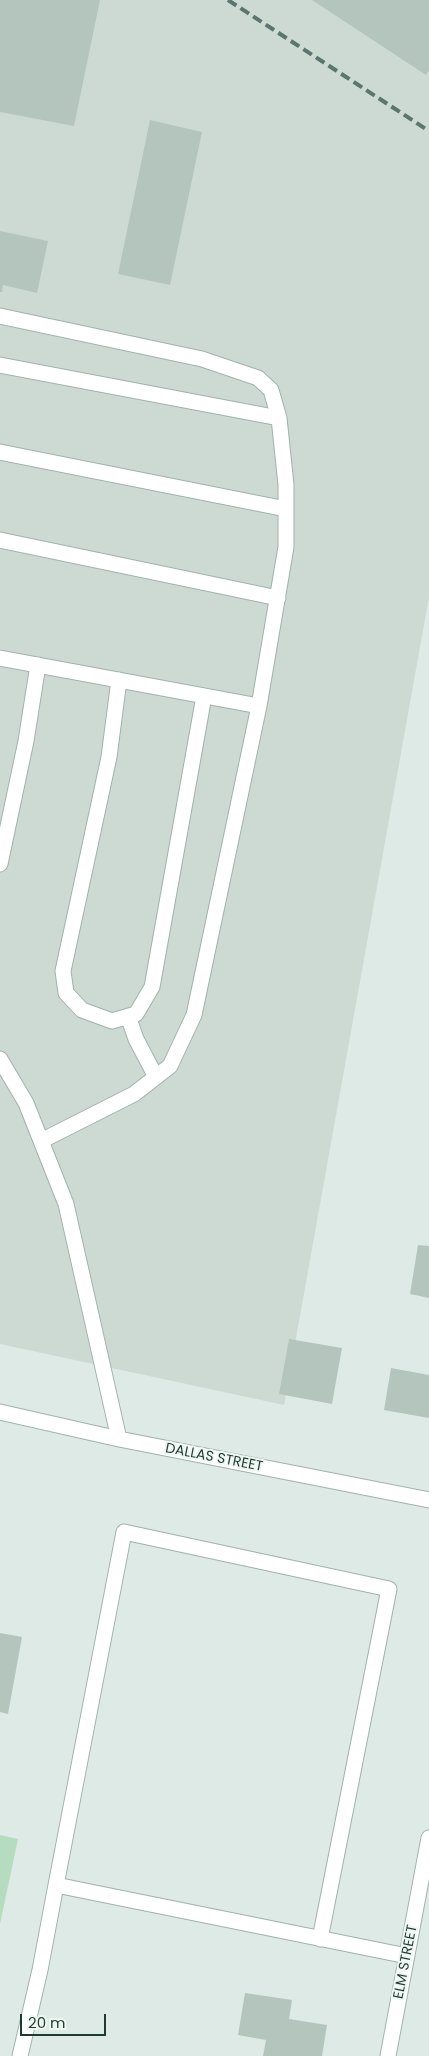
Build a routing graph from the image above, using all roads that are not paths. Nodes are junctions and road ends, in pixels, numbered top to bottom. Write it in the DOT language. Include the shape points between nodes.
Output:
graph roads {
  1 [pos="0,316"];
  2 [pos="0,365"];
  3 [pos="279,418"];
  4 [pos="0,452"];
  5 [pos="286,509"];
  6 [pos="0,540"];
  7 [pos="278,598"];
  8 [pos="0,658"];
  9 [pos="38,665"];
  10 [pos="119,680"];
  11 [pos="204,696"];
  12 [pos="259,706"];
  13 [pos="0,864"];
  14 [pos="128,1016"];
  15 [pos="0,1059"];
  16 [pos="156,1077"];
  17 [pos="41,1141"];
  18 [pos="0,1412"];
  19 [pos="119,1439"];
  20 [pos="429,1500"];
  21 [pos="429,1838"];
  22 [pos="56,1885"];
  23 [pos="320,1939"];
  24 [pos="407,1956"];
  25 [pos="20,2056"];
  26 [pos="388,2056"];
  1 -- 3 [label="street" via="202,359 258,378 272,390"];
  2 -- 3 [label="street"];
  3 -- 5 [label="street"];
  4 -- 5 [label="street"];
  5 -- 7 [label="street" via="286,547"];
  6 -- 7 [label="street"];
  7 -- 12 [label="street"];
  8 -- 9 [label="street"];
  9 -- 10 [label="street"];
  9 -- 13 [label="street"];
  10 -- 11 [label="street"];
  10 -- 14 [label="street" via="109,756 63,971 66,993 82,1010 112,1021"];
  11 -- 12 [label="street"];
  11 -- 14 [label="street" via="152,987 136,1014"];
  12 -- 16 [label="street" via="194,1015 170,1066"];
  14 -- 16 [label="street"];
  15 -- 17 [label="street" via="26,1104"];
  16 -- 17 [label="street" via="134,1094"];
  17 -- 19 [label="street" via="66,1204"];
  18 -- 19 [label="street, DALLAS STREET"];
  19 -- 20 [label="street, DALLAS STREET"];
  21 -- 24 [label="street, ELM STREET"];
  22 -- 23 [label="street"];
  22 -- 23 [label="street" via="124,1532 389,1589"];
  22 -- 25 [label="street"];
  23 -- 24 [label="street"];
  24 -- 26 [label="street, ELM STREET"];
}
